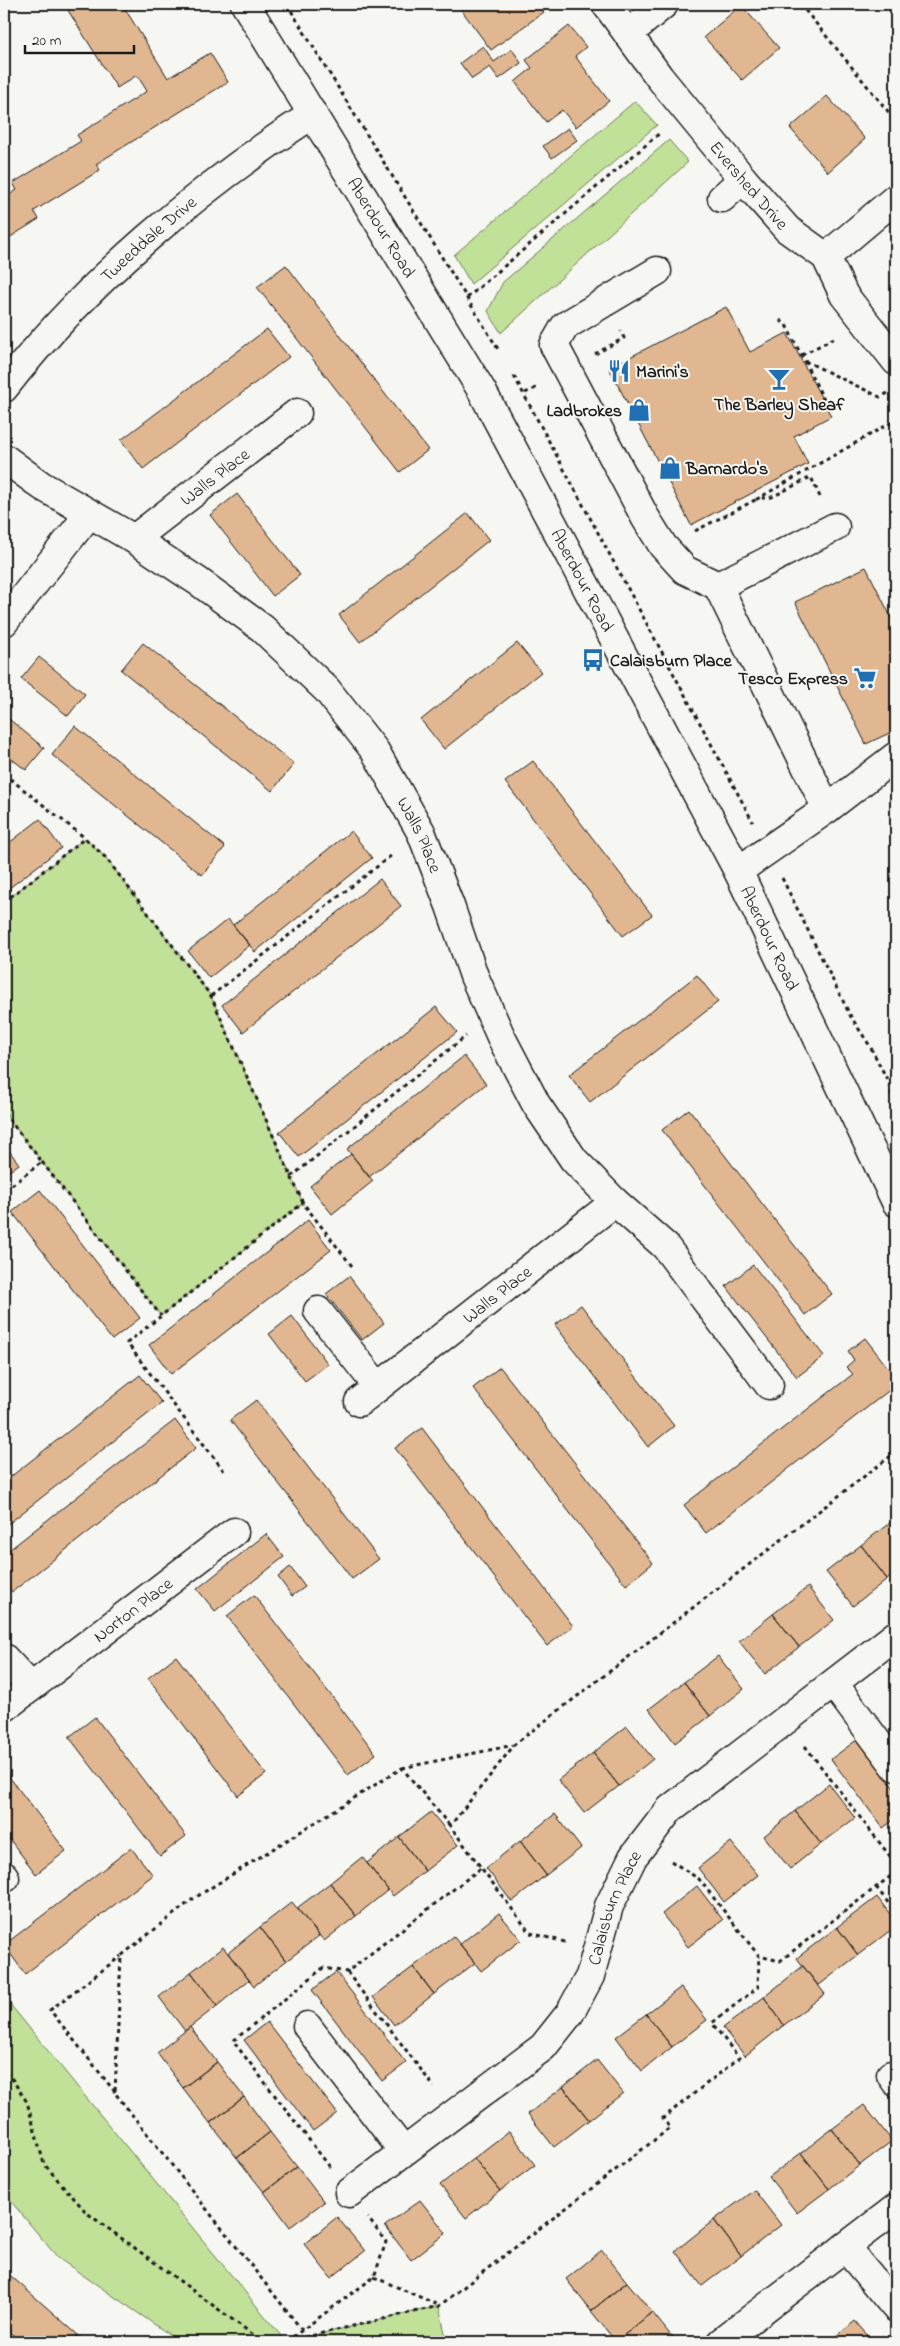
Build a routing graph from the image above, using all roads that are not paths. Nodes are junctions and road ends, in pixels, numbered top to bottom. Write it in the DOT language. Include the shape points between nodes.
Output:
graph roads {
  1 [pos="245,4"];
  2 [pos="606,4"];
  3 [pos="664,4"];
  4 [pos="628,34"];
  5 [pos="313,114"];
  6 [pos="743,179"];
  7 [pos="722,198"];
  8 [pos="896,198"];
  9 [pos="826,257"];
  10 [pos="657,271"];
  11 [pos="896,362"];
  12 [pos="4,388"];
  13 [pos="297,413"];
  14 [pos="4,458"];
  15 [pos="89,514"];
  16 [pos="835,527"];
  17 [pos="134,539"];
  18 [pos="718,586"];
  19 [pos="4,622"];
  20 [pos="896,756"];
  21 [pos="827,809"];
  22 [pos="738,871"];
  23 [pos="615,1202"];
  24 [pos="896,1202"];
  25 [pos="318,1311"];
  26 [pos="770,1385"];
  27 [pos="234,1532"];
  28 [pos="896,1635"];
  29 [pos="4,1658"];
  30 [pos="834,1684"];
  31 [pos="31,1687"];
  32 [pos="4,1708"];
  33 [pos="896,1767"];
  34 [pos="307,2026"];
  35 [pos="402,2151"];
  36 [pos="349,2193"];
  37 [pos="896,2208"];
  38 [pos="845,2247"];
  39 [pos="896,2308"];
  40 [pos="721,2342"];
  1 -- 5 [label="street, Aberdour Road"];
  2 -- 4 [label="street, Evershed Drive"];
  3 -- 4 [label="street"];
  4 -- 6 [label="street, Evershed Drive"];
  5 -- 12 [label="street, Tweeddale Drive" via="220,179 157,231 85,297 28,357"];
  5 -- 22 [label="street, Aberdour Road" via="482,392"];
  6 -- 7 [label="street"];
  6 -- 9 [label="street, Evershed Drive" via="787,229"];
  8 -- 9 [label="street"];
  9 -- 11 [label="street, Evershed Drive" via="844,295"];
  10 -- 18 [label="street" via="565,326 554,345 663,546 685,570"];
  13 -- 17 [label="street, Walls Place"];
  14 -- 15 [label="street, Walls Place"];
  15 -- 17 [label="street, Walls Place"];
  15 -- 19 [label="street"];
  16 -- 18 [label="street"];
  17 -- 23 [label="street, Walls Place" via="262,628 327,690 375,751 421,832 474,976 536,1104 574,1160"];
  18 -- 21 [label="street"];
  20 -- 21 [label="street"];
  21 -- 22 [label="street"];
  22 -- 24 [label="street, Aberdour Road"];
  23 -- 25 [label="street, Walls Place" via="368,1395"];
  23 -- 26 [label="street, Walls Place" via="665,1246"];
  27 -- 31 [label="street, Norton Place"];
  28 -- 30 [label="street, Calaisburn Place"];
  29 -- 31 [label="street"];
  30 -- 33 [label="street"];
  30 -- 35 [label="street, Calaisburn Place" via="670,1809 633,1857 609,1906 590,1976 570,2013 543,2046"];
  31 -- 32 [label="street, Norton Place"];
  34 -- 35 [label="street"];
  35 -- 36 [label="street, Calaisburn Place"];
  37 -- 38 [label="street"];
  38 -- 39 [label="street"];
  38 -- 40 [label="street"];
}
